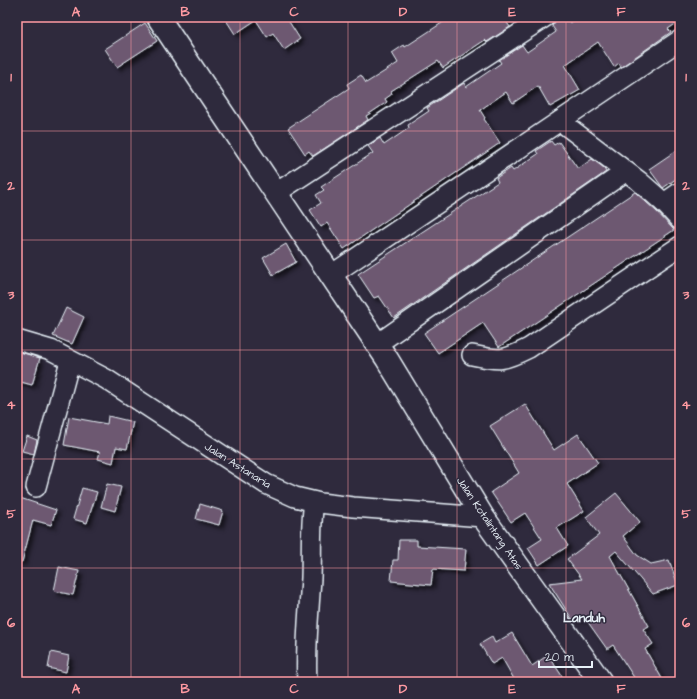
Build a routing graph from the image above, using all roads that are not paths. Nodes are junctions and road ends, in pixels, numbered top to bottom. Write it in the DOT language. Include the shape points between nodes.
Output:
graph roads {
  1 [pos="158,17"];
  2 [pos="544,17"];
  3 [pos="680,40"];
  4 [pos="560,121"];
  5 [pos="625,172"];
  6 [pos="680,192"];
  7 [pos="276,193"];
  8 [pos="664,203"];
  9 [pos="680,220"];
  10 [pos="680,246"];
  11 [pos="331,275"];
  12 [pos="17,340"];
  13 [pos="382,352"];
  14 [pos="472,354"];
  15 [pos="70,361"];
  16 [pos="36,487"];
  17 [pos="314,502"];
  18 [pos="483,517"];
  19 [pos="307,682"];
  20 [pos="601,682"];
  1 -- 7 [label="street, Jalan Kotalintang Atas"];
  2 -- 7 [label="street"];
  3 -- 4 [label="street"];
  4 -- 5 [label="street"];
  4 -- 11 [label="street"];
  5 -- 8 [label="street"];
  5 -- 13 [label="street"];
  6 -- 8 [label="street"];
  7 -- 11 [label="street, Jalan Kotalintang Atas"];
  8 -- 9 [label="street"];
  10 -- 14 [label="street" via="529,348 508,358 494,360"];
  11 -- 13 [label="street, Jalan Kotalintang Atas"];
  12 -- 15 [label="street, Jalan Astanaria" via="51,350"];
  13 -- 18 [label="street, Jalan Kotalintang Atas"];
  15 -- 16 [label="street"];
  15 -- 17 [label="street, Jalan Astanaria" via="106,379 266,484"];
  17 -- 18 [label="street, Jalan Astanaria"];
  17 -- 19 [label="street" via="306,656"];
  18 -- 20 [label="street, Jalan Kotalintang Atas"];
}
